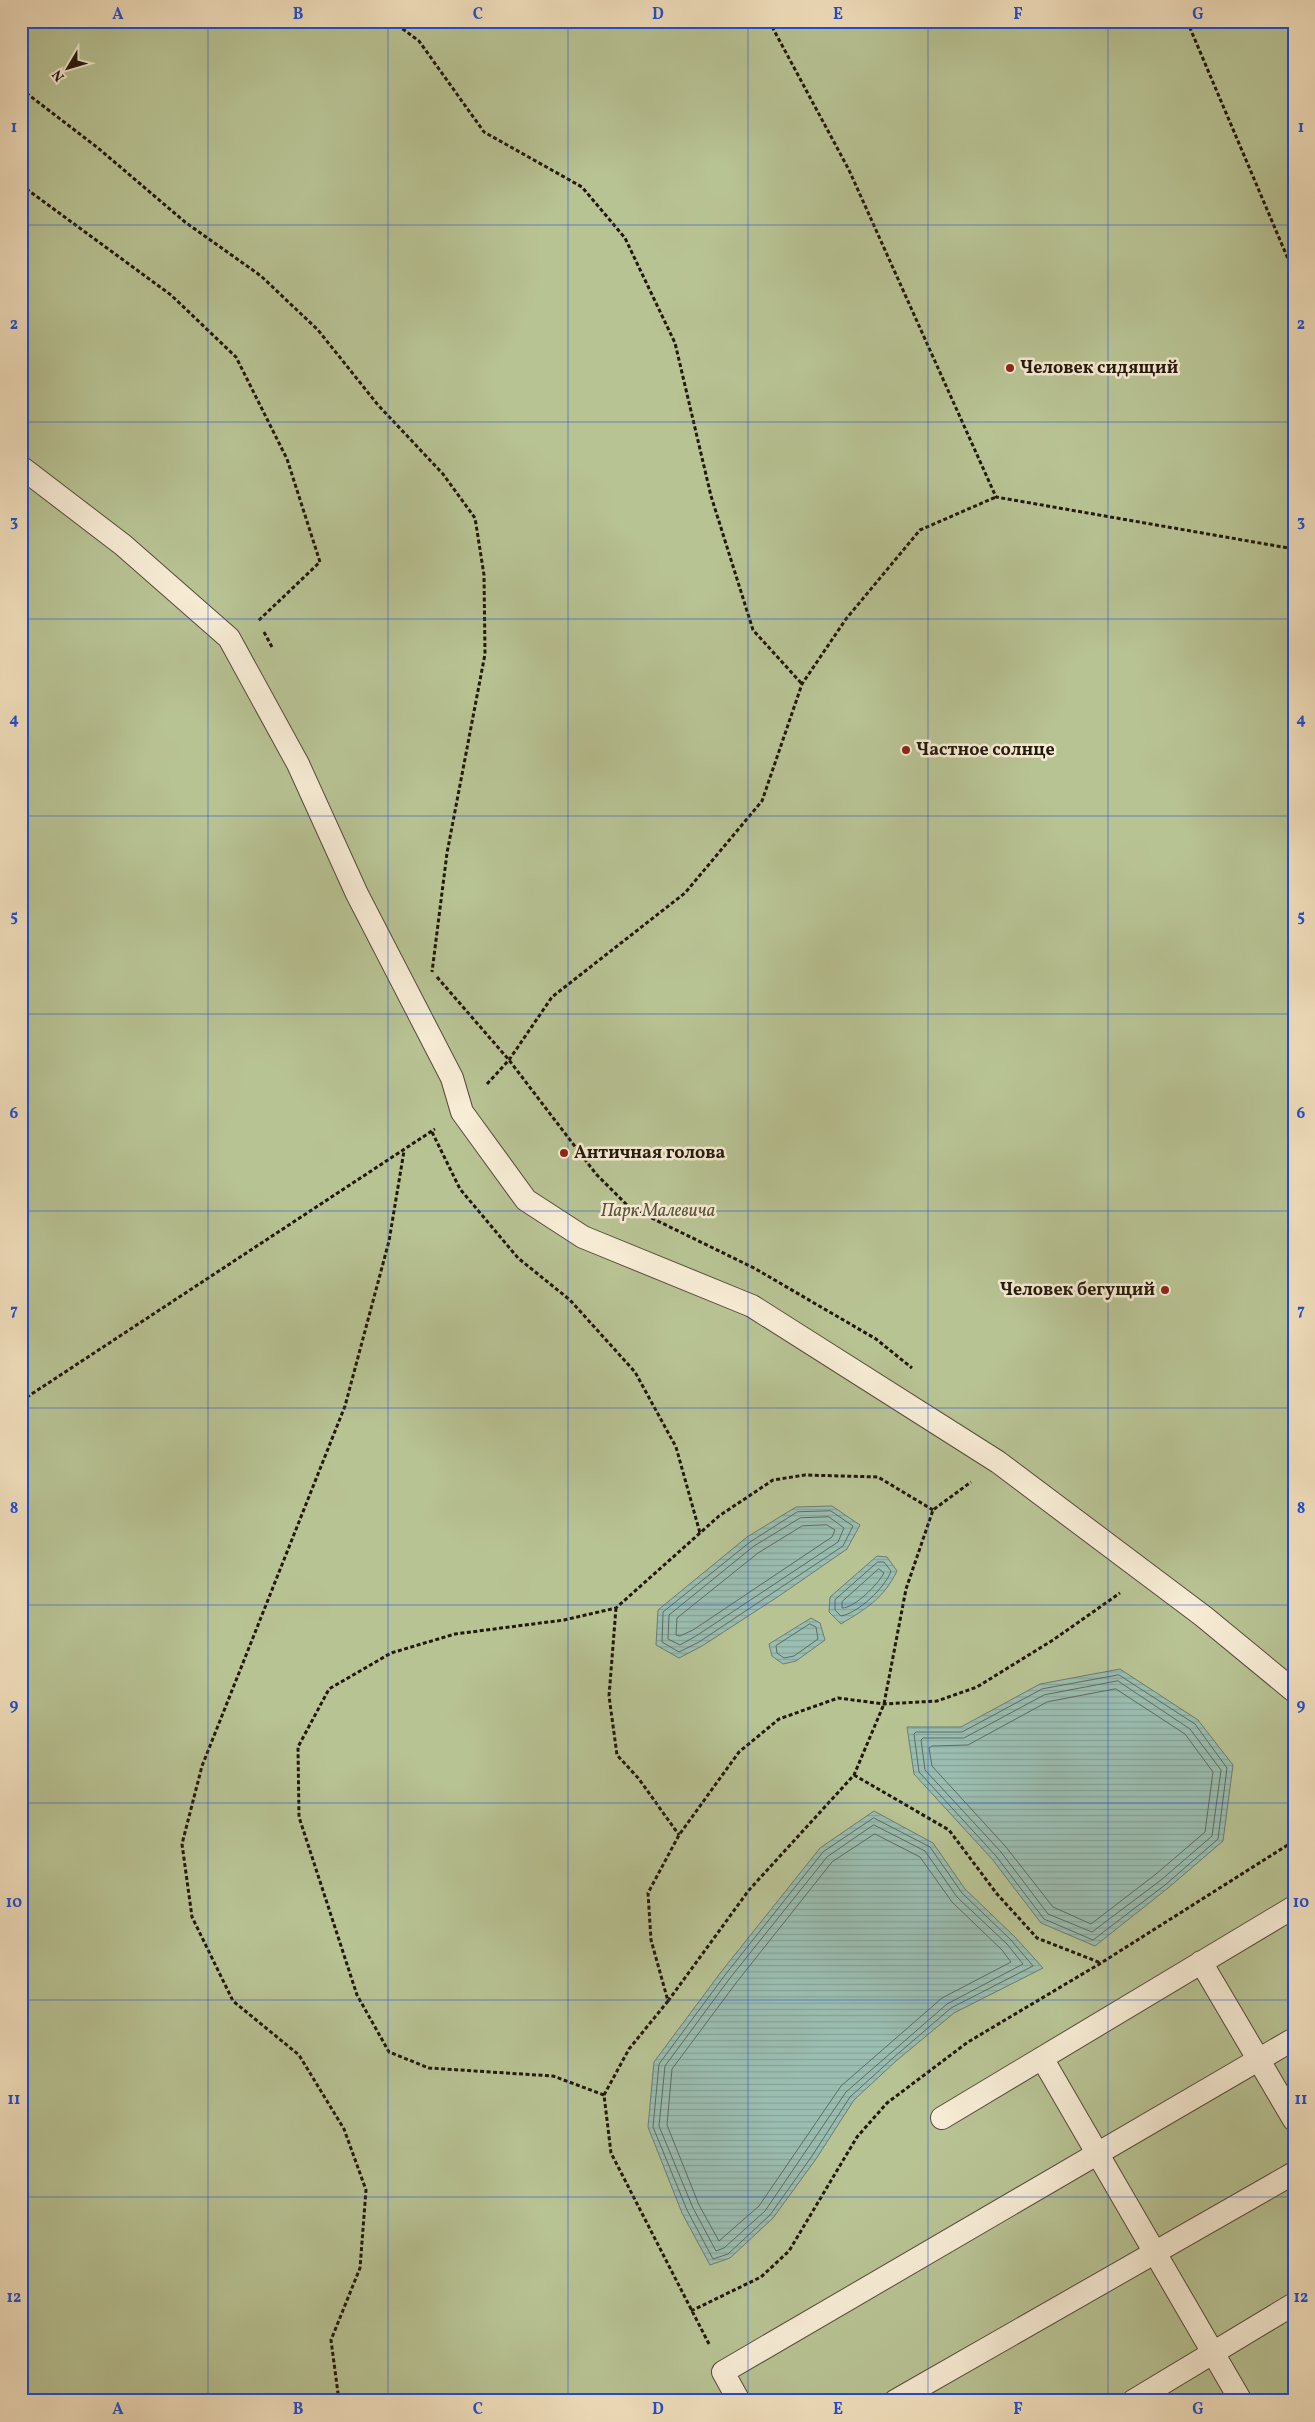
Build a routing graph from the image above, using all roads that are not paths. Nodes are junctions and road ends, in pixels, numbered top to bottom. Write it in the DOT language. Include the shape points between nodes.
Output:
graph roads {
  1 [pos="21,467"];
  2 [pos="1294,1690"];
  3 [pos="1294,1906"];
  4 [pos="1201,1962"];
  5 [pos="1294,2040"];
  6 [pos="1042,2058"];
  7 [pos="1259,2060"];
  8 [pos="942,2118"];
  9 [pos="1294,2120"];
  10 [pos="1098,2154"];
  11 [pos="1294,2173"];
  12 [pos="1154,2252"];
  13 [pos="1294,2304"];
  14 [pos="1213,2353"];
  15 [pos="739,2401"];
  16 [pos="895,2401"];
  17 [pos="1133,2401"];
  18 [pos="1241,2401"];
  1 -- 2 [label="lane" via="123,545 229,638 298,764 357,894 452,1078 462,1112 526,1200 583,1237 752,1306 998,1462 1203,1616"];
  3 -- 4 [label="lane"];
  4 -- 6 [label="lane"];
  4 -- 7 [label="lane"];
  5 -- 7 [label="lane"];
  6 -- 8 [label="lane"];
  6 -- 10 [label="lane"];
  7 -- 9 [label="lane"];
  7 -- 10 [label="lane"];
  10 -- 12 [label="lane"];
  10 -- 15 [label="lane" via="723,2372"];
  11 -- 12 [label="lane"];
  12 -- 14 [label="lane"];
  12 -- 16 [label="lane"];
  13 -- 14 [label="lane"];
  14 -- 17 [label="lane"];
  14 -- 18 [label="lane"];
}
